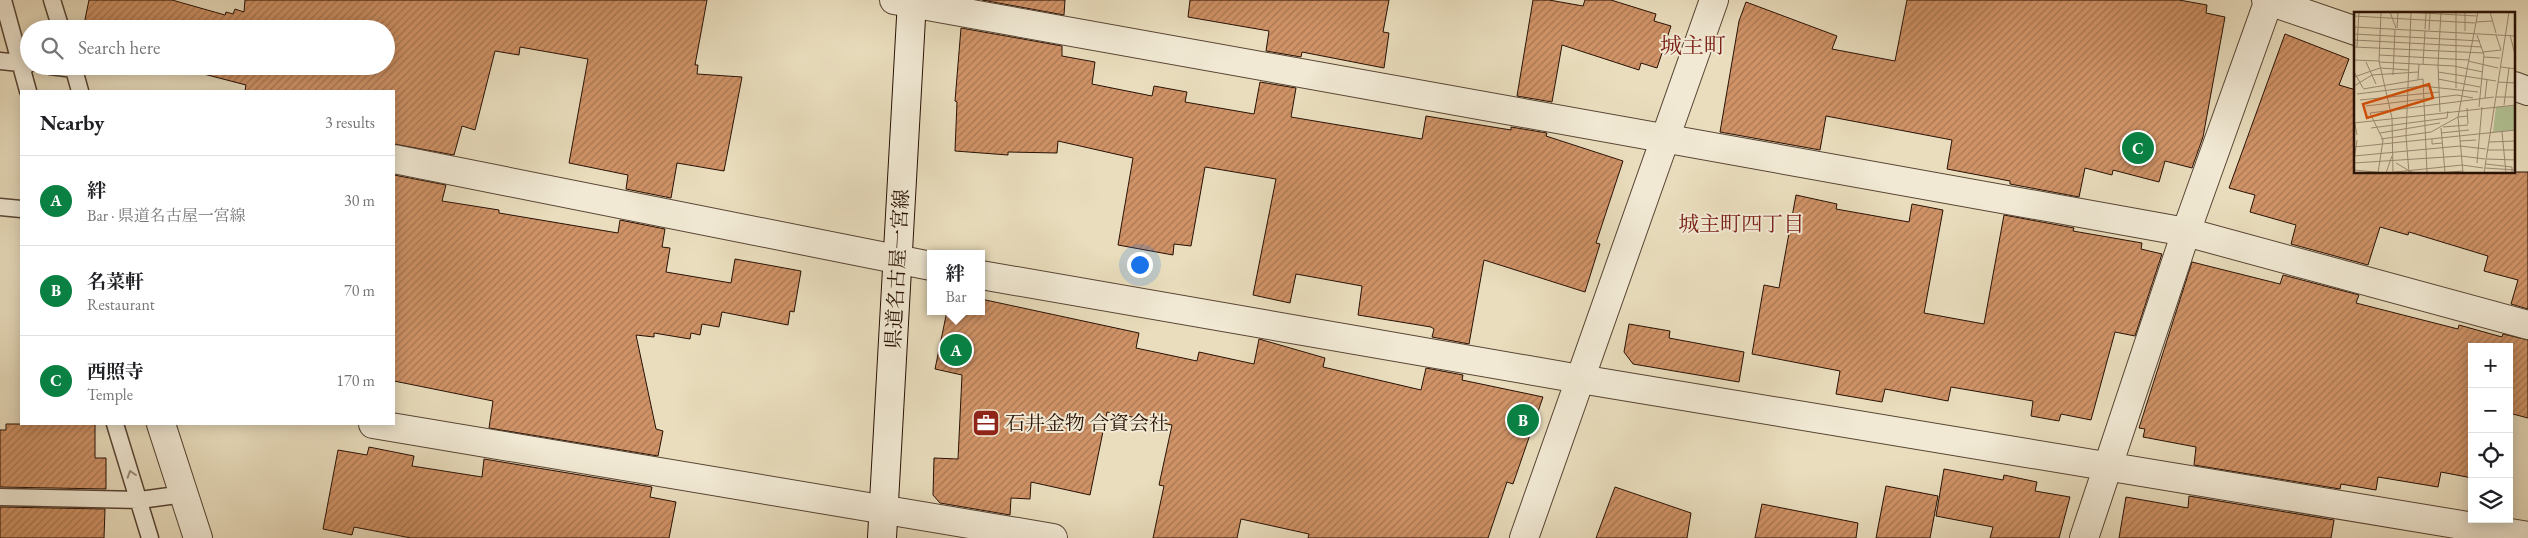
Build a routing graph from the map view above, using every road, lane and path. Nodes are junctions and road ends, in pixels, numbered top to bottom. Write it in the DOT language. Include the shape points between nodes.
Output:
graph roads {
  1 [pos="3,0"];
  2 [pos="52,0"];
  3 [pos="1714,0"];
  4 [pos="2268,0"];
  5 [pos="906,1"];
  6 [pos="58,20"];
  7 [pos="2354,30"];
  8 [pos="20,49"];
  9 [pos="0,61"];
  10 [pos="20,63"];
  11 [pos="26,75"];
  12 [pos="75,75"];
  13 [pos="2516,87"];
  14 [pos="28,90"];
  15 [pos="80,90"];
  16 [pos="2528,91"];
  17 [pos="1665,140"];
  18 [pos="395,159"];
  19 [pos="0,207"];
  20 [pos="20,209"];
  21 [pos="2186,232"];
  22 [pos="898,260"];
  23 [pos="927,265"];
  24 [pos="985,276"];
  25 [pos="2528,325"];
  26 [pos="1580,379"];
  27 [pos="114,425"];
  28 [pos="161,425"];
  29 [pos="379,425"];
  30 [pos="2106,467"];
  31 [pos="184,494"];
  32 [pos="0,497"];
  33 [pos="140,500"];
  34 [pos="884,508"];
  35 [pos="2528,536"];
  36 [pos="150,538"];
  37 [pos="198,538"];
  38 [pos="882,538"];
  39 [pos="1053,538"];
  40 [pos="1524,538"];
  41 [pos="2084,538"];
  1 -- 8 [label="lane"];
  2 -- 6 [label="lane"];
  3 -- 17 [label="street"];
  4 -- 7 [label="street"];
  4 -- 21 [label="street"];
  5 -- 17 [label="street"];
  5 -- 22 [label="street, 県道名古屋一宮線"];
  9 -- 10 [label="lane"];
  11 -- 14 [label="lane"];
  12 -- 15 [label="lane"];
  13 -- 16 [label="street"];
  17 -- 21 [label="street"];
  17 -- 26 [label="street"];
  18 -- 22 [label="street"];
  19 -- 20 [label="lane"];
  21 -- 25 [label="street"];
  21 -- 30 [label="street"];
  22 -- 23 [label="street"];
  22 -- 34 [label="street, 県道名古屋一宮線"];
  24 -- 26 [label="street"];
  26 -- 30 [label="street"];
  26 -- 40 [label="street"];
  33 -- 27 [label="lane, one-way"];
  28 -- 31 [label="street"];
  29 -- 34 [label="street"];
  30 -- 35 [label="street"];
  30 -- 41 [label="street"];
  31 -- 33 [label="lane"];
  31 -- 37 [label="street"];
  32 -- 33 [label="lane"];
  33 -- 36 [label="lane"];
  34 -- 38 [label="street, 県道名古屋一宮線"];
  34 -- 39 [label="street"];
}
